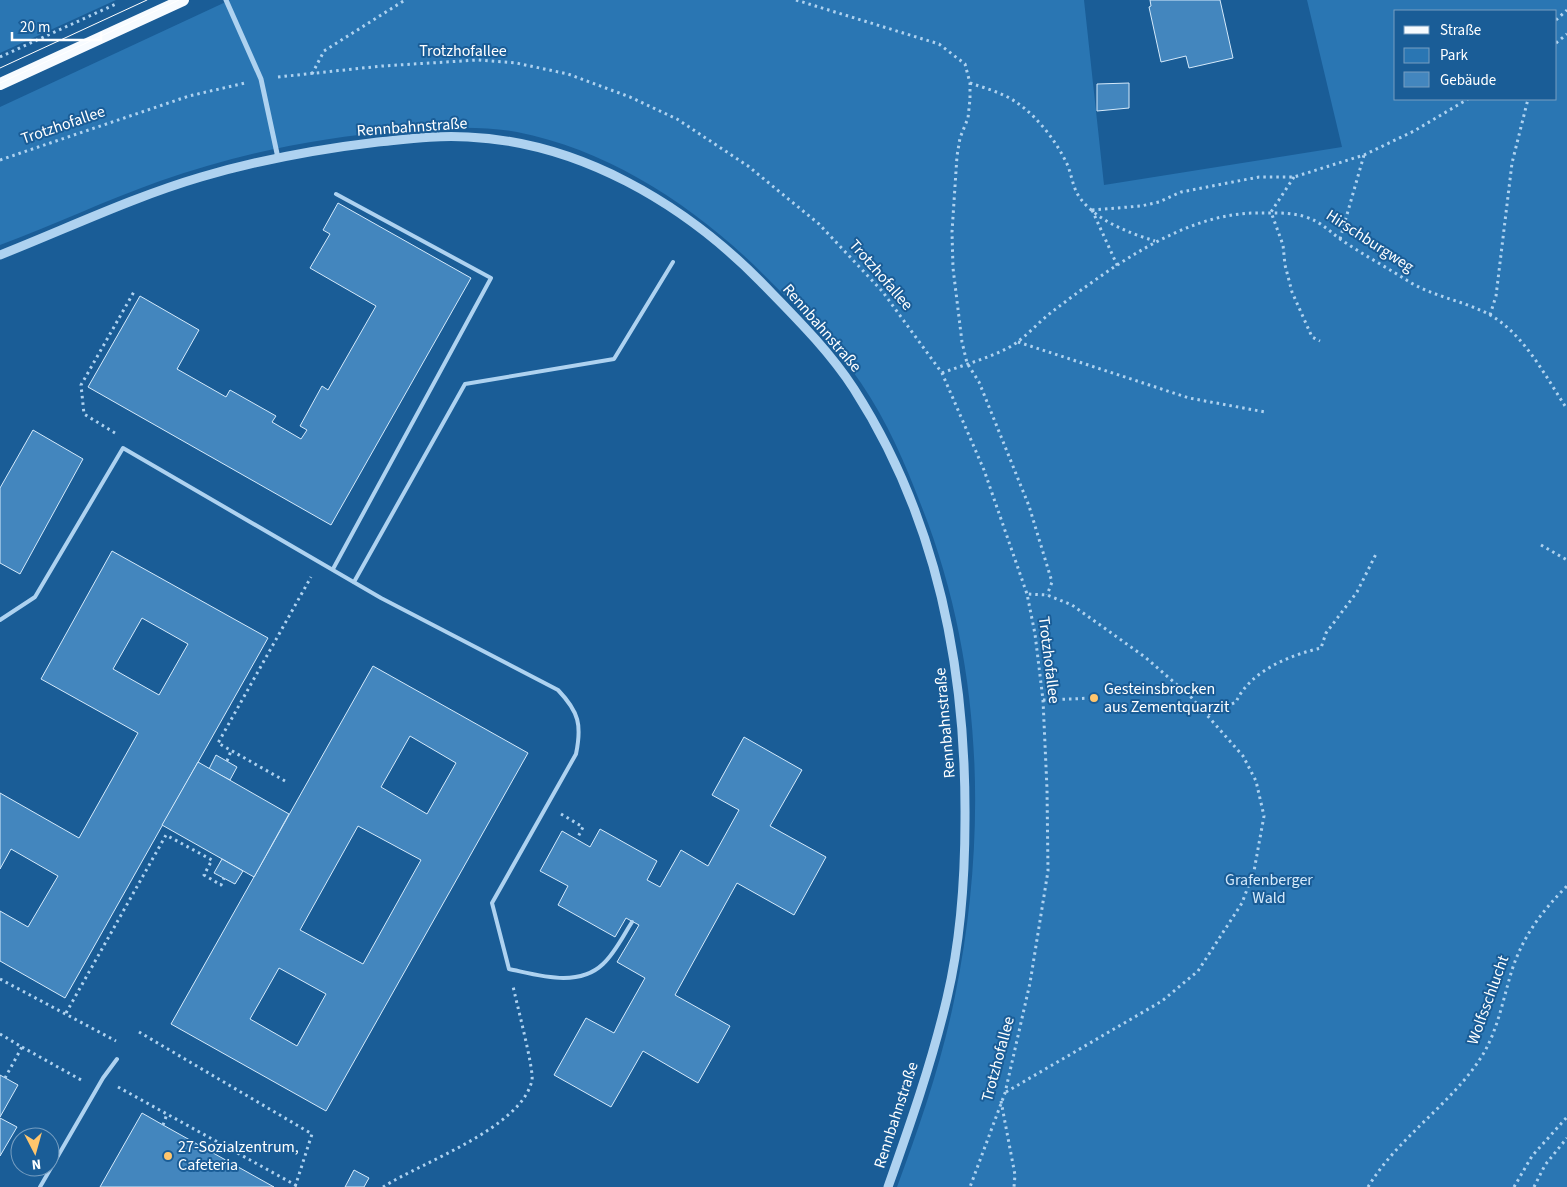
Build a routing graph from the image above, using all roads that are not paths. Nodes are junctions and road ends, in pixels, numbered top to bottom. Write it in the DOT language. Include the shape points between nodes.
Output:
graph roads {
  1 [pos="183,0"];
  2 [pos="226,0"];
  3 [pos="0,84"];
  4 [pos="278,158"];
  5 [pos="336,194"];
  6 [pos="0,255"];
  7 [pos="673,262"];
  8 [pos="333,569"];
  9 [pos="354,582"];
  10 [pos="0,620"];
  11 [pos="632,922"];
  12 [pos="117,1059"];
  13 [pos="40,1187"];
  14 [pos="888,1187"];
  1 -- 3 [label="main road"];
  2 -- 4 [label="street" via="262,79"];
  4 -- 6 [label="street, Rennbahnstraße" via="200,177"];
  4 -- 14 [label="street, Rennbahnstraße" via="357,145 470,137 530,145 591,164 662,203 735,255 828,354 875,422 907,490 932,560 946,613 958,686 965,791 963,894 947,999"];
  5 -- 8 [label="lane" via="491,278"];
  7 -- 9 [label="lane" via="614,359 465,384"];
  8 -- 9 [label="lane"];
  8 -- 10 [label="lane" via="123,448 35,597"];
  9 -- 11 [label="lane" via="558,690 570,703 579,721 576,754 492,902 509,969 552,978 590,973 608,958"];
  12 -- 13 [label="lane" via="102,1078"];
}
